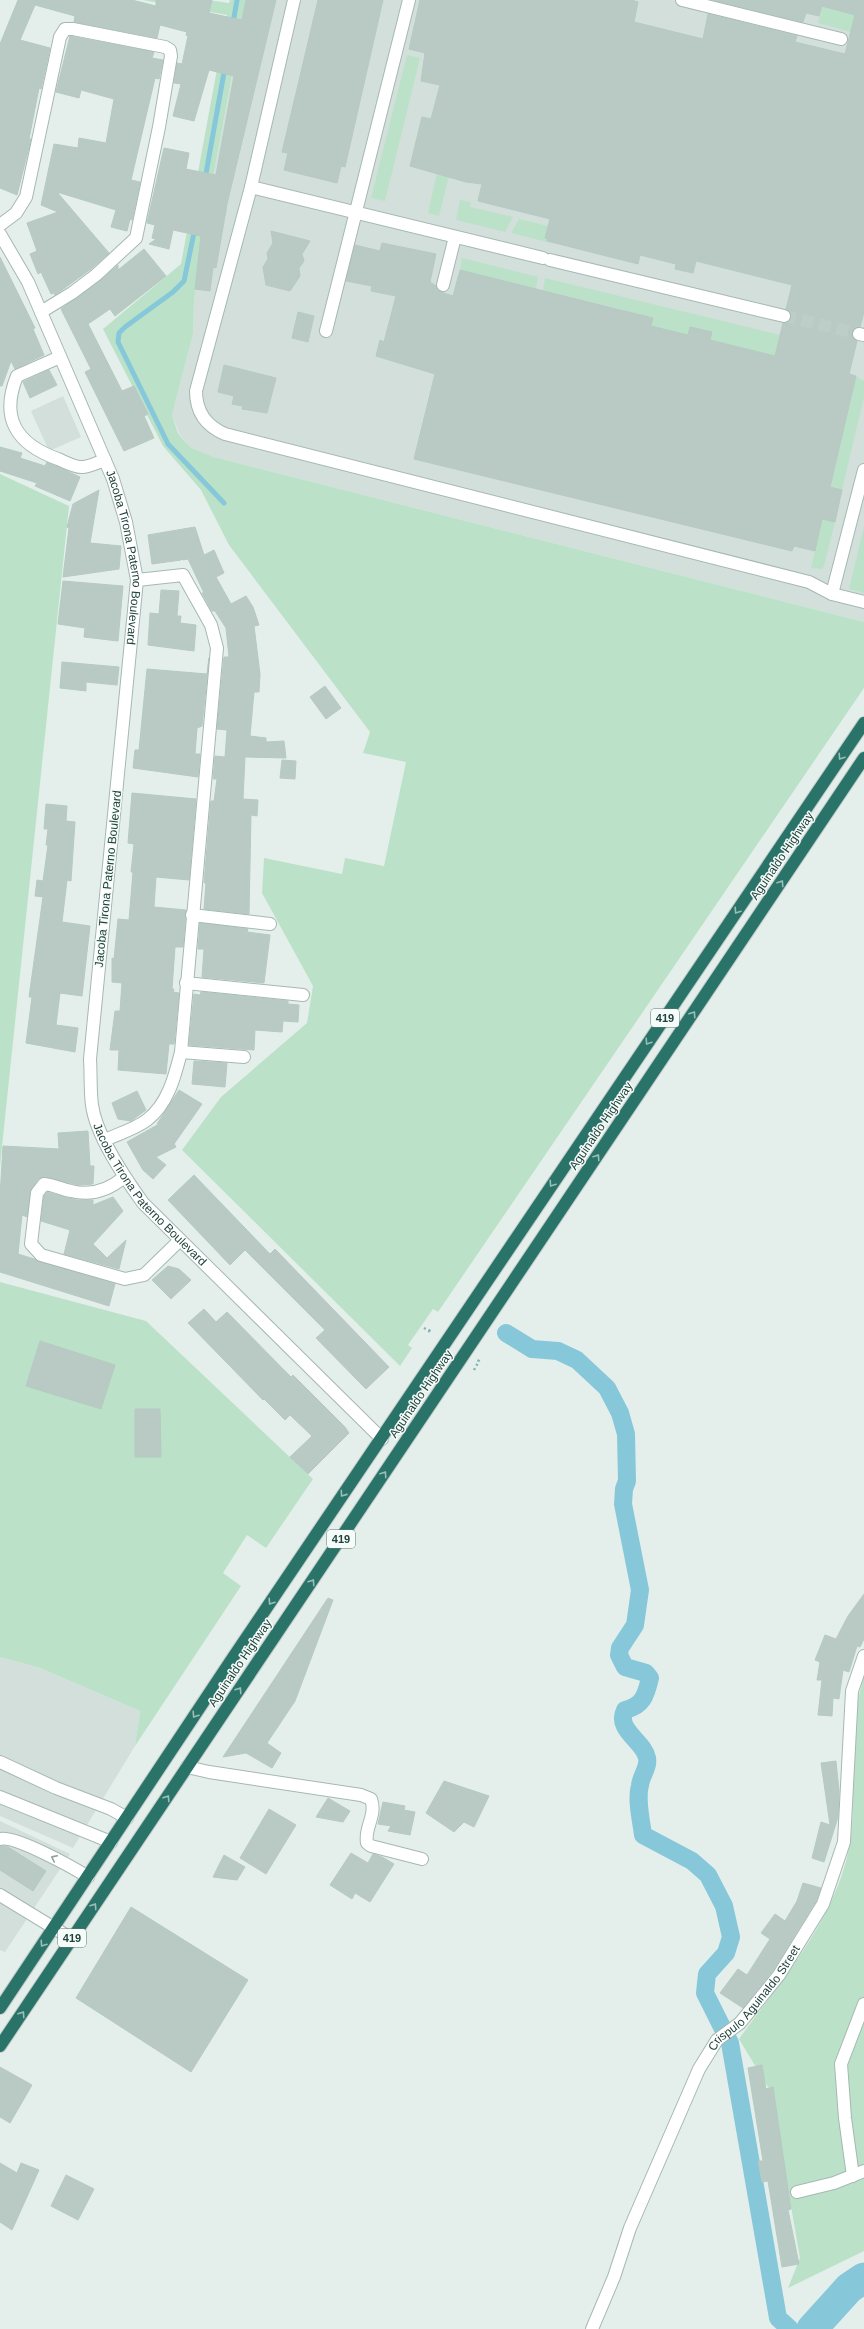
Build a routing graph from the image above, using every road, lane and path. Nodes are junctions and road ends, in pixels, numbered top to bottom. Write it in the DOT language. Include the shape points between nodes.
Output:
graph roads {
  1 [pos="294,0"];
  2 [pos="409,0"];
  3 [pos="682,0"];
  4 [pos="841,39"];
  5 [pos="251,187"];
  6 [pos="354,212"];
  7 [pos="0,225"];
  8 [pos="0,234"];
  9 [pos="455,237"];
  10 [pos="443,285"];
  11 [pos="40,312"];
  12 [pos="784,316"];
  13 [pos="326,330"];
  14 [pos="60,357"];
  15 [pos="104,460"];
  16 [pos="864,470"];
  17 [pos="137,580"];
  18 [pos="832,594"];
  19 [pos="864,602"];
  20 [pos="864,723"];
  21 [pos="864,758"];
  22 [pos="192,915"];
  23 [pos="270,924"];
  24 [pos="186,983"];
  25 [pos="303,995"];
  26 [pos="181,1052"];
  27 [pos="244,1058"];
  28 [pos="105,1140"];
  29 [pos="124,1177"];
  30 [pos="179,1242"];
  31 [pos="432,1327"];
  32 [pos="424,1328"];
  33 [pos="382,1439"];
  34 [pos="864,1656"];
  35 [pos="0,1762"];
  36 [pos="187,1766"];
  37 [pos="0,1797"];
  38 [pos="127,1818"];
  39 [pos="145,1830"];
  40 [pos="0,1839"];
  41 [pos="111,1842"];
  42 [pos="130,1854"];
  43 [pos="422,1859"];
  44 [pos="88,1877"];
  45 [pos="0,1895"];
  46 [pos="54,1927"];
  47 [pos="72,1939"];
  48 [pos="864,2004"];
  49 [pos="0,2008"];
  50 [pos="0,2046"];
  51 [pos="864,2171"];
  52 [pos="853,2176"];
  53 [pos="796,2192"];
  54 [pos="592,2329"];
  1 -- 5 [label="street"];
  2 -- 6 [label="street"];
  3 -- 4 [label="street"];
  5 -- 6 [label="street"];
  5 -- 18 [label="street" via="196,391 198,409 208,424 216,430 809,582"];
  6 -- 9 [label="street"];
  6 -- 13 [label="street"];
  7 -- 11 [label="street" via="16,213 26,197 60,37 65,29 170,50 160,127 136,238 118,257 84,284"];
  8 -- 11 [label="street, Jacoba Tirona Paterno Boulevard" via="28,282"];
  9 -- 10 [label="street"];
  9 -- 12 [label="street"];
  11 -- 14 [label="street, Jacoba Tirona Paterno Boulevard"];
  14 -- 15 [label="street, Jacoba Tirona Paterno Boulevard"];
  14 -- 15 [label="street" via="18,376 10,392 8,413 18,435 40,453 81,468"];
  15 -- 17 [label="street, Jacoba Tirona Paterno Boulevard" via="126,522"];
  16 -- 18 [label="street"];
  17 -- 22 [label="street" via="183,575 210,625 216,648"];
  17 -- 28 [label="street, Jacoba Tirona Paterno Boulevard" via="90,1059 92,1106"];
  18 -- 19 [label="street"];
  20 -- 33 [label="highway, Aguinaldo Highway / 419, one-way"];
  36 -- 21 [label="highway, Aguinaldo Highway / 419, one-way"];
  22 -- 23 [label="street"];
  22 -- 24 [label="street"];
  24 -- 25 [label="street"];
  24 -- 26 [label="street"];
  26 -- 27 [label="street"];
  26 -- 28 [label="street" via="175,1078 159,1108 146,1121"];
  28 -- 29 [label="street, Jacoba Tirona Paterno Boulevard"];
  29 -- 30 [label="street, Jacoba Tirona Paterno Boulevard" via="143,1203"];
  29 -- 30 [label="street" via="109,1188 93,1193 72,1192 56,1185 44,1184 37,1193 31,1244 41,1255 125,1279 144,1275"];
  30 -- 33 [label="street, Jacoba Tirona Paterno Boulevard"];
  31 -- 32 [label="path" via="430,1332"];
  33 -- 38 [label="highway, Aguinaldo Highway / 419, one-way"];
  34 -- 54 [label="street, Crispulo Aguinaldo Street" via="852,1691 844,1842 823,1904 779,1975 740,2023 716,2040 699,2069 630,2228 614,2277"];
  35 -- 38 [label="street"];
  39 -- 36 [label="highway, Aguinaldo Highway / 419, one-way"];
  36 -- 43 [label="street" via="209,1772 361,1795 371,1799 374,1808 366,1837 367,1843"];
  37 -- 41 [label="street"];
  38 -- 39 [label="highway"];
  38 -- 41 [label="highway, Aguinaldo Highway / 419"];
  39 -- 42 [label="highway, Aguinaldo Highway / 419"];
  44 -- 40 [label="street, one-way" via="43,1853 8,1839"];
  41 -- 42 [label="highway"];
  41 -- 44 [label="highway, Aguinaldo Highway / 419"];
  47 -- 42 [label="highway, Aguinaldo Highway / 419, one-way"];
  44 -- 46 [label="highway, Aguinaldo Highway / 419"];
  45 -- 46 [label="street"];
  46 -- 47 [label="street"];
  46 -- 49 [label="highway, Aguinaldo Highway / 419, one-way"];
  50 -- 47 [label="highway, Aguinaldo Highway / 419, one-way"];
  48 -- 52 [label="street" via="841,2064"];
  51 -- 52 [label="street"];
  52 -- 53 [label="street"];
}
